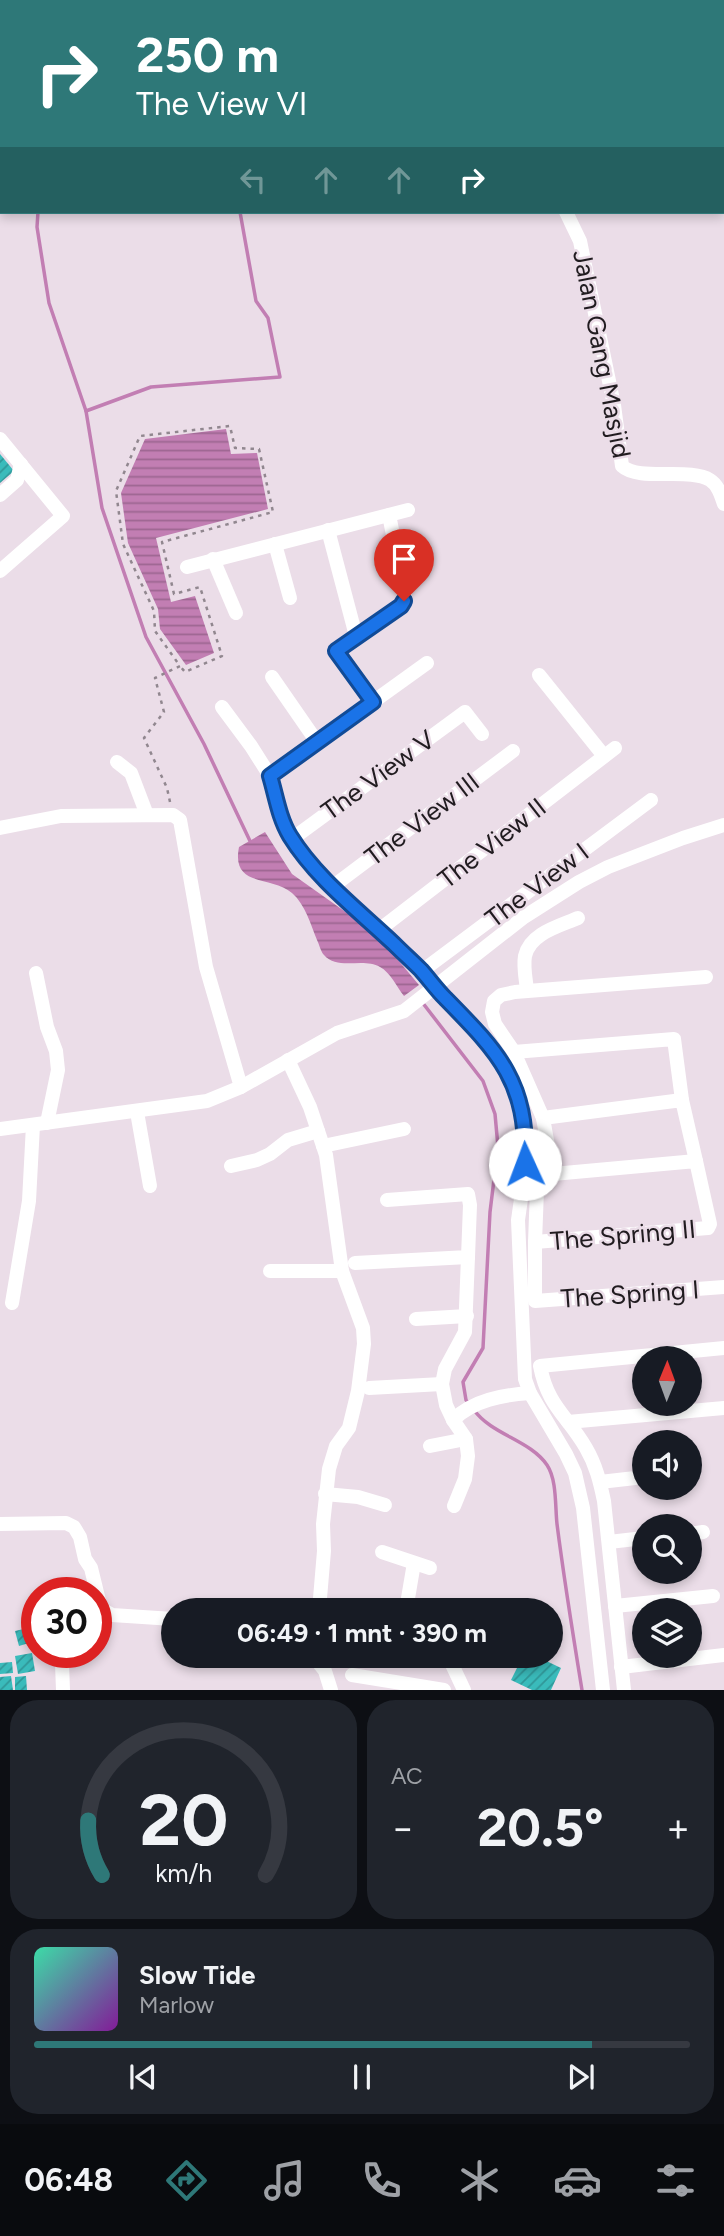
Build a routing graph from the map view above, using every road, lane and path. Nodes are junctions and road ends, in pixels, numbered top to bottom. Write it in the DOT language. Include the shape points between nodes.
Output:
graph roads {
  1 [pos="567,214"];
  2 [pos="0,439"];
  3 [pos="21,464"];
  4 [pos="0,495"];
  5 [pos="724,504"];
  6 [pos="408,510"];
  7 [pos="389,515"];
  8 [pos="328,530"];
  9 [pos="275,544"];
  10 [pos="213,559"];
  11 [pos="187,567"];
  12 [pos="0,570"];
  13 [pos="290,598"];
  14 [pos="236,613"];
  15 [pos="356,636"];
  16 [pos="427,663"];
  17 [pos="180,666"];
  18 [pos="538,675"];
  19 [pos="272,677"];
  20 [pos="373,702"];
  21 [pos="222,708"];
  22 [pos="482,734"];
  23 [pos="317,742"];
  24 [pos="513,751"];
  25 [pos="117,762"];
  26 [pos="270,776"];
  27 [pos="651,800"];
  28 [pos="147,815"];
  29 [pos="173,815"];
  30 [pos="724,825"];
  31 [pos="0,828"];
  32 [pos="292,839"];
  33 [pos="332,887"];
  34 [pos="578,918"];
  35 [pos="379,930"];
  36 [pos="422,971"];
  37 [pos="36,973"];
  38 [pos="706,977"];
  39 [pos="527,990"];
  40 [pos="514,1052"];
  41 [pos="288,1060"];
  42 [pos="241,1087"];
  43 [pos="682,1101"];
  44 [pos="137,1112"];
  45 [pos="542,1118"];
  46 [pos="40,1124"];
  47 [pos="0,1129"];
  48 [pos="404,1129"];
  49 [pos="318,1131"];
  50 [pos="323,1146"];
  51 [pos="548,1148"];
  52 [pos="525,1150"];
  53 [pos="696,1161"];
  54 [pos="231,1167"];
  55 [pos="553,1174"];
  56 [pos="150,1186"];
  57 [pos="387,1200"];
  58 [pos="535,1242"];
  59 [pos="468,1257"];
  60 [pos="349,1267"];
  61 [pos="270,1271"];
  62 [pos="724,1287"];
  63 [pos="12,1303"];
  64 [pos="467,1316"];
  65 [pos="416,1319"];
  66 [pos="724,1348"];
  67 [pos="442,1384"];
  68 [pos="369,1388"];
  69 [pos="530,1393"];
  70 [pos="724,1408"];
  71 [pos="456,1416"];
  72 [pos="568,1422"];
  73 [pos="466,1439"];
  74 [pos="430,1446"];
  75 [pos="632,1478"];
  76 [pos="600,1482"];
  77 [pos="325,1494"];
  78 [pos="384,1505"];
  79 [pos="454,1506"];
  80 [pos="606,1514"];
  81 [pos="584,1516"];
  82 [pos="0,1524"];
  83 [pos="632,1539"];
  84 [pos="609,1542"];
  85 [pos="382,1552"];
  86 [pos="414,1563"];
  87 [pos="430,1568"];
  88 [pos="713,1596"];
  89 [pos="319,1598"];
  90 [pos="408,1598"];
  91 [pos="615,1606"];
  92 [pos="161,1618"];
  93 [pos="724,1654"];
  94 [pos="621,1667"];
  95 [pos="62,1668"];
  96 [pos="323,1668"];
  97 [pos="454,1668"];
  98 [pos="352,1675"];
  99 [pos="401,1687"];
  100 [pos="63,1690"];
  101 [pos="331,1690"];
  102 [pos="444,1690"];
  103 [pos="464,1690"];
  104 [pos="603,1690"];
  105 [pos="624,1690"];
  1 -- 5 [label="street, Jalan Gang Masjid" via="580,242 614,405 621,464 633,472 711,480"];
  2 -- 3 [label="street"];
  3 -- 4 [label="street" via="17,480"];
  3 -- 12 [label="street" via="63,516"];
  6 -- 7 [label="street"];
  7 -- 8 [label="street"];
  7 -- 15 [label="street" via="404,601"];
  8 -- 9 [label="street"];
  8 -- 15 [label="street"];
  9 -- 10 [label="street"];
  9 -- 13 [label="street"];
  10 -- 11 [label="street"];
  10 -- 14 [label="street"];
  15 -- 20 [label="street" via="336,653"];
  16 -- 20 [label="street"];
  17 -- 17 [label="path" via="185,672 222,656 200,587 174,594 162,542 273,512 259,449 235,448 230,426 140,436 116,491 123,544 154,611 155,631"];
  17 -- 29 [label="path" via="155,678 164,712 144,738 167,788"];
  18 -- 35 [label="street, The View II" via="610,752"];
  19 -- 23 [label="street"];
  20 -- 23 [label="street"];
  21 -- 26 [label="street"];
  22 -- 32 [label="street, The View V" via="465,712"];
  23 -- 26 [label="street"];
  24 -- 33 [label="street, The View III"];
  25 -- 28 [label="street" via="131,773"];
  26 -- 32 [label="street"];
  27 -- 36 [label="street, The View I"];
  28 -- 29 [label="street"];
  28 -- 31 [label="street" via="61,816"];
  29 -- 42 [label="street" via="183,826 206,967"];
  30 -- 41 [label="street" via="579,882 524,917 407,1009 337,1033"];
  32 -- 33 [label="street"];
  33 -- 35 [label="street"];
  34 -- 39 [label="street" via="541,934 529,948 524,965"];
  35 -- 36 [label="street"];
  36 -- 52 [label="street" via="502,1060 519,1097"];
  37 -- 46 [label="street" via="58,1070"];
  38 -- 39 [label="street"];
  39 -- 40 [label="street" via="494,1001 495,1024"];
  40 -- 43 [label="street" via="674,1039"];
  40 -- 45 [label="street"];
  41 -- 42 [label="street"];
  41 -- 49 [label="street"];
  42 -- 44 [label="street" via="202,1103"];
  43 -- 45 [label="street"];
  43 -- 53 [label="street"];
  44 -- 46 [label="street"];
  44 -- 56 [label="street"];
  45 -- 51 [label="street"];
  46 -- 47 [label="street"];
  46 -- 63 [label="street"];
  48 -- 50 [label="street"];
  49 -- 50 [label="street"];
  49 -- 54 [label="street"];
  50 -- 60 [label="street"];
  51 -- 52 [label="street"];
  51 -- 55 [label="street"];
  52 -- 69 [label="street" via="517,1232 525,1379"];
  53 -- 55 [label="street"];
  53 -- 58 [label="street, The Spring II" via="708,1228"];
  55 -- 58 [label="street" via="537,1190"];
  57 -- 59 [label="street" via="468,1194"];
  58 -- 62 [label="street, The Spring I" via="536,1301"];
  59 -- 60 [label="street"];
  59 -- 64 [label="street"];
  60 -- 61 [label="street"];
  60 -- 77 [label="street" via="364,1344 349,1428 334,1449"];
  64 -- 65 [label="street"];
  64 -- 67 [label="street" via="465,1332"];
  66 -- 72 [label="street" via="540,1366 546,1391"];
  67 -- 68 [label="street"];
  67 -- 71 [label="street" via="446,1405"];
  69 -- 71 [label="street" via="484,1401"];
  69 -- 81 [label="street" via="575,1472"];
  70 -- 72 [label="street"];
  71 -- 73 [label="street"];
  72 -- 76 [label="street" via="586,1447"];
  73 -- 74 [label="street"];
  73 -- 79 [label="street" via="468,1467"];
  75 -- 76 [label="street"];
  76 -- 80 [label="street"];
  77 -- 78 [label="street"];
  77 -- 89 [label="street"];
  80 -- 81 [label="street"];
  80 -- 84 [label="street"];
  81 -- 104 [label="street"];
  82 -- 92 [label="street" via="66,1523 74,1527 91,1567 101,1609 113,1615"];
  83 -- 84 [label="street"];
  84 -- 91 [label="street"];
  85 -- 86 [label="street"];
  86 -- 87 [label="street"];
  86 -- 90 [label="street"];
  88 -- 91 [label="street"];
  91 -- 94 [label="street"];
  93 -- 94 [label="street"];
  94 -- 105 [label="street"];
  95 -- 100 [label="street"];
  96 -- 101 [label="street"];
  97 -- 103 [label="street"];
  98 -- 99 [label="street"];
  99 -- 102 [label="street"];
}
